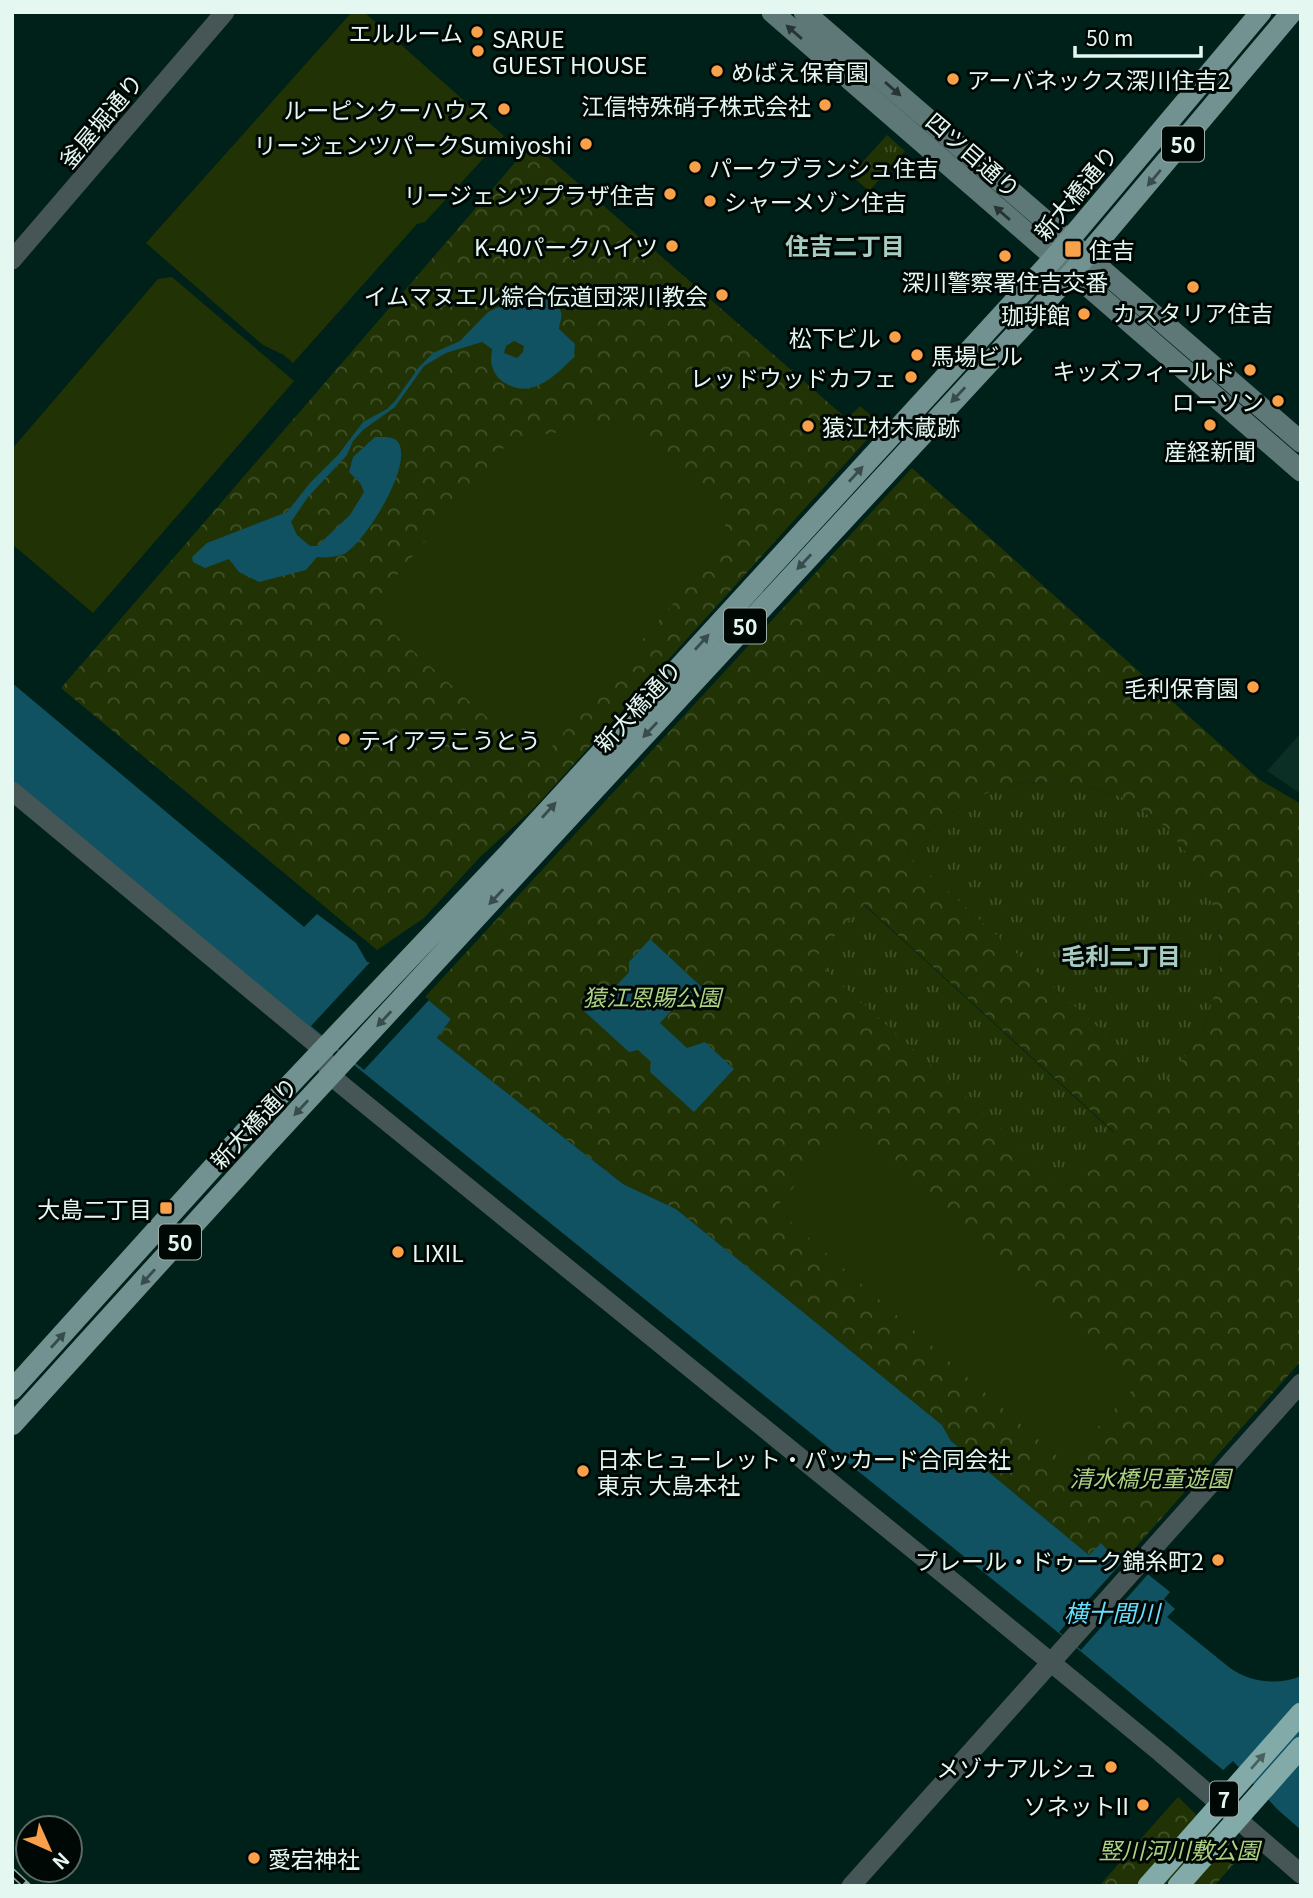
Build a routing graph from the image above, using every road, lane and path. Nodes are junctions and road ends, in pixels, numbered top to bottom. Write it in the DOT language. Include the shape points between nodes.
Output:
graph roads {
  1 [pos="225,12"];
  2 [pos="772,12"];
  3 [pos="804,12"];
  4 [pos="1261,12"];
  5 [pos="1292,12"];
  6 [pos="1069,241"];
  7 [pos="1087,256"];
  8 [pos="1054,258"];
  9 [pos="12,260"];
  10 [pos="1072,273"];
  11 [pos="1301,442"];
  12 [pos="1301,471"];
  13 [pos="12,791"];
  14 [pos="326,1048"];
  15 [pos="331,1076"];
  16 [pos="1301,1383"];
  17 [pos="12,1390"];
  18 [pos="12,1425"];
  19 [pos="1049,1663"];
  20 [pos="1301,1713"];
  21 [pos="1301,1747"];
  22 [pos="1301,1755"];
  23 [pos="1251,1804"];
  24 [pos="1301,1874"];
  25 [pos="851,1886"];
  26 [pos="1148,1886"];
  27 [pos="1178,1886"];
  1 -- 9 [label="street, 釜屋堀通り"];
  8 -- 2 [label="main road, 四ツ目通り, one-way"];
  3 -- 6 [label="main road, 四ツ目通り, one-way"];
  4 -- 6 [label="main road, 新大橋通り / 50"];
  5 -- 7 [label="main road, 新大橋通り / 50, one-way"];
  6 -- 7 [label="main road, 四ツ目通り"];
  6 -- 8 [label="main road, 新大橋通り / 50"];
  7 -- 10 [label="main road, 新大橋通り / 50"];
  7 -- 11 [label="main road, 四ツ目通り"];
  8 -- 10 [label="main road, 四ツ目通り"];
  14 -- 8 [label="main road, 新大橋通り / 50, one-way"];
  10 -- 12 [label="main road, 四ツ目通り"];
  10 -- 15 [label="main road, 新大橋通り / 50, one-way"];
  13 -- 14 [label="street"];
  14 -- 15 [label="street"];
  17 -- 14 [label="main road, 新大橋通り / 50, one-way"];
  15 -- 18 [label="main road, 新大橋通り / 50, one-way"];
  15 -- 19 [label="street"];
  16 -- 19 [label="street"];
  19 -- 24 [label="street"];
  19 -- 25 [label="street"];
  26 -- 20 [label="highway, 7, one-way"];
  21 -- 23 [label="highway, 7"];
  22 -- 23 [label="highway"];
  23 -- 27 [label="highway, 7"];
}
